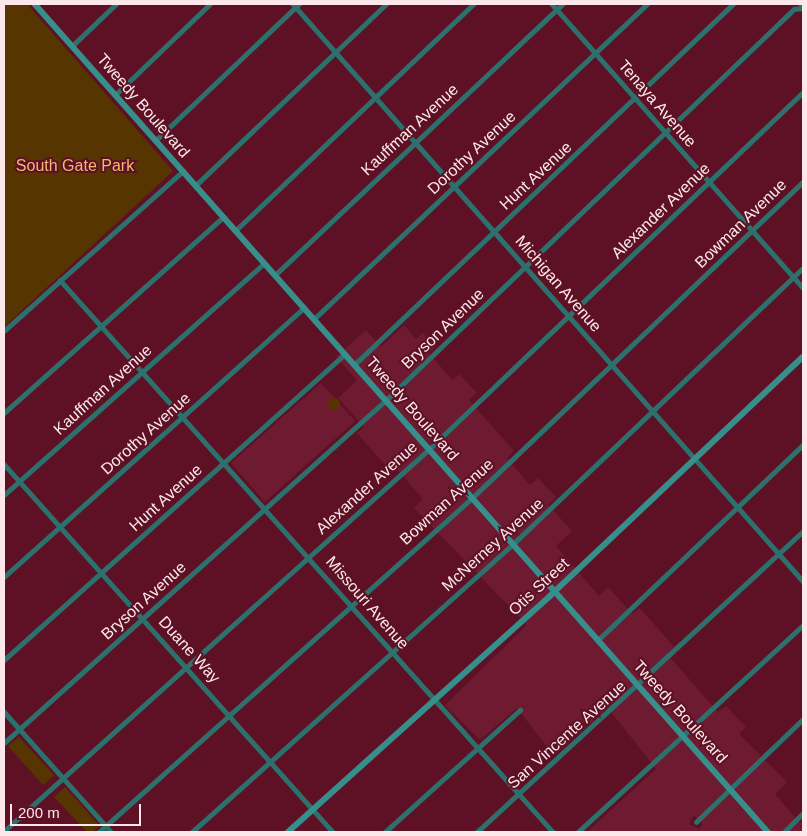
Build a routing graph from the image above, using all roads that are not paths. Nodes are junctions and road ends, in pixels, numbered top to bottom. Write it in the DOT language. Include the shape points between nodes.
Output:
graph roads {
  1 [pos="35,4"];
  2 [pos="116,4"];
  3 [pos="210,4"];
  4 [pos="386,4"];
  5 [pos="474,4"];
  6 [pos="552,4"];
  7 [pos="562,4"];
  8 [pos="647,4"];
  9 [pos="733,4"];
  10 [pos="800,4"];
  11 [pos="296,5"];
  12 [pos="803,8"];
  13 [pos="557,9"];
  14 [pos="72,46"];
  15 [pos="335,51"];
  16 [pos="596,53"];
  17 [pos="803,92"];
  18 [pos="115,95"];
  19 [pos="375,96"];
  20 [pos="636,99"];
  21 [pos="666,133"];
  22 [pos="156,141"];
  23 [pos="415,141"];
  24 [pos="183,171"];
  25 [pos="709,182"];
  26 [pos="803,182"];
  27 [pos="195,186"];
  28 [pos="454,186"];
  29 [pos="223,217"];
  30 [pos="235,230"];
  31 [pos="752,231"];
  32 [pos="495,232"];
  33 [pos="264,263"];
  34 [pos="526,267"];
  35 [pos="803,268"];
  36 [pos="275,275"];
  37 [pos="794,277"];
  38 [pos="60,280"];
  39 [pos="803,288"];
  40 [pos="304,308"];
  41 [pos="569,316"];
  42 [pos="314,319"];
  43 [pos="101,326"];
  44 [pos="4,331"];
  45 [pos="345,354"];
  46 [pos="803,356"];
  47 [pos="612,364"];
  48 [pos="354,365"];
  49 [pos="142,371"];
  50 [pos="386,400"];
  51 [pos="653,411"];
  52 [pos="4,413"];
  53 [pos="184,416"];
  54 [pos="803,445"];
  55 [pos="429,449"];
  56 [pos="696,460"];
  57 [pos="224,462"];
  58 [pos="4,464"];
  59 [pos="20,481"];
  60 [pos="4,495"];
  61 [pos="472,498"];
  62 [pos="738,507"];
  63 [pos="266,508"];
  64 [pos="62,526"];
  65 [pos="803,531"];
  66 [pos="513,544"];
  67 [pos="779,554"];
  68 [pos="309,557"];
  69 [pos="103,572"];
  70 [pos="4,577"];
  71 [pos="803,581"];
  72 [pos="555,592"];
  73 [pos="352,606"];
  74 [pos="144,618"];
  75 [pos="803,625"];
  76 [pos="598,640"];
  77 [pos="393,652"];
  78 [pos="4,660"];
  79 [pos="187,666"];
  80 [pos="639,686"];
  81 [pos="435,700"];
  82 [pos="520,710"];
  83 [pos="4,712"];
  84 [pos="230,715"];
  85 [pos="803,720"];
  86 [pos="19,730"];
  87 [pos="685,738"];
  88 [pos="4,744"];
  89 [pos="478,747"];
  90 [pos="271,762"];
  91 [pos="63,778"];
  92 [pos="730,789"];
  93 [pos="519,794"];
  94 [pos="313,810"];
  95 [pos="803,814"];
  96 [pos="696,822"];
  97 [pos="106,826"];
  98 [pos="4,831"];
  99 [pos="99,832"];
  100 [pos="111,832"];
  101 [pos="192,832"];
  102 [pos="288,832"];
  103 [pos="333,832"];
  104 [pos="385,832"];
  105 [pos="477,832"];
  106 [pos="553,832"];
  107 [pos="578,832"];
  108 [pos="768,832"];
  109 [pos="784,832"];
  1 -- 14 [label="main road, Tweedy Boulevard"];
  2 -- 14 [label="street"];
  3 -- 18 [label="street"];
  4 -- 15 [label="street"];
  5 -- 19 [label="street"];
  6 -- 13 [label="street, Tenaya Avenue"];
  7 -- 13 [label="street, Kauffman Avenue"];
  8 -- 16 [label="street, Dorothy Avenue"];
  9 -- 20 [label="street, Hunt Avenue"];
  10 -- 12 [label="street"];
  11 -- 15 [label="street, Michigan Avenue"];
  11 -- 22 [label="street"];
  12 -- 21 [label="street, Bryson Avenue" via="794,9"];
  13 -- 16 [label="street, Tenaya Avenue"];
  13 -- 23 [label="street, Kauffman Avenue"];
  14 -- 18 [label="main road, Tweedy Boulevard"];
  15 -- 19 [label="street, Michigan Avenue"];
  15 -- 27 [label="street"];
  16 -- 20 [label="street, Tenaya Avenue"];
  16 -- 28 [label="street, Dorothy Avenue"];
  17 -- 25 [label="street, Alexander Avenue"];
  18 -- 22 [label="main road, Tweedy Boulevard"];
  19 -- 23 [label="street, Michigan Avenue"];
  19 -- 30 [label="street"];
  20 -- 21 [label="street, Tenaya Avenue"];
  20 -- 32 [label="street, Hunt Avenue"];
  21 -- 25 [label="street, Tenaya Avenue"];
  21 -- 34 [label="street, Bryson Avenue"];
  22 -- 24 [label="main road, Tweedy Boulevard"];
  23 -- 28 [label="street, Michigan Avenue"];
  23 -- 36 [label="street, Kauffman Avenue"];
  24 -- 27 [label="main road, Tweedy Boulevard"];
  24 -- 38 [label="street"];
  25 -- 31 [label="street, Tenaya Avenue"];
  25 -- 41 [label="street, Alexander Avenue"];
  26 -- 31 [label="street, Bowman Avenue"];
  27 -- 29 [label="main road, Tweedy Boulevard"];
  28 -- 32 [label="street, Michigan Avenue"];
  28 -- 42 [label="street, Dorothy Avenue"];
  29 -- 30 [label="main road, Tweedy Boulevard"];
  29 -- 43 [label="street"];
  30 -- 33 [label="main road, Tweedy Boulevard"];
  31 -- 37 [label="street, Tenaya Avenue"];
  31 -- 47 [label="street, Bowman Avenue"];
  32 -- 34 [label="street, Michigan Avenue"];
  32 -- 48 [label="street, Hunt Avenue"];
  33 -- 36 [label="main road, Tweedy Boulevard"];
  33 -- 49 [label="street, Kauffman Avenue"];
  34 -- 41 [label="street, Michigan Avenue"];
  34 -- 50 [label="street, Bryson Avenue"];
  35 -- 37 [label="street, McNerney Avenue"];
  36 -- 40 [label="main road, Tweedy Boulevard"];
  37 -- 39 [label="street, Tenaya Avenue"];
  37 -- 51 [label="street, McNerney Avenue"];
  38 -- 43 [label="street, Missouri Avenue"];
  38 -- 44 [label="street"];
  40 -- 42 [label="main road, Tweedy Boulevard"];
  40 -- 53 [label="street, Dorothy Avenue"];
  41 -- 47 [label="street, Michigan Avenue"];
  41 -- 55 [label="street, Alexander Avenue"];
  42 -- 45 [label="main road, Tweedy Boulevard"];
  43 -- 49 [label="street, Missouri Avenue"];
  43 -- 52 [label="street"];
  45 -- 48 [label="main road, Tweedy Boulevard"];
  45 -- 57 [label="street, Hunt Avenue"];
  46 -- 56 [label="main road, Otis Street"];
  47 -- 51 [label="street, Michigan Avenue"];
  47 -- 61 [label="street, Bowman Avenue"];
  48 -- 50 [label="main road, Tweedy Boulevard"];
  49 -- 53 [label="street, Missouri Avenue"];
  49 -- 59 [label="street, Kauffman Avenue"];
  50 -- 55 [label="main road, Tweedy Boulevard"];
  50 -- 63 [label="street, Bryson Avenue"];
  51 -- 56 [label="street, Michigan Avenue"];
  51 -- 66 [label="street, McNerney Avenue"];
  53 -- 57 [label="street, Missouri Avenue"];
  53 -- 64 [label="street, Dorothy Avenue"];
  54 -- 62 [label="street"];
  55 -- 61 [label="main road, Tweedy Boulevard"];
  55 -- 68 [label="street, Alexander Avenue"];
  56 -- 62 [label="street, Michigan Avenue"];
  56 -- 72 [label="main road, Otis Street"];
  57 -- 63 [label="street, Missouri Avenue"];
  57 -- 69 [label="street, Hunt Avenue"];
  58 -- 59 [label="street, Duane Way"];
  59 -- 60 [label="street, Kauffman Avenue"];
  59 -- 64 [label="street, Duane Way"];
  61 -- 66 [label="main road, Tweedy Boulevard"];
  61 -- 73 [label="street, Bowman Avenue"];
  62 -- 67 [label="street, Michigan Avenue"];
  62 -- 76 [label="street"];
  63 -- 68 [label="street, Missouri Avenue"];
  63 -- 74 [label="street, Bryson Avenue"];
  64 -- 69 [label="street, Duane Way"];
  64 -- 70 [label="street, Dorothy Avenue"];
  65 -- 67 [label="street, San Vincente Avenue"];
  66 -- 72 [label="main road, Tweedy Boulevard"];
  66 -- 77 [label="street, McNerney Avenue"];
  67 -- 71 [label="street, Michigan Avenue"];
  67 -- 80 [label="street, San Vincente Avenue"];
  68 -- 73 [label="street, Missouri Avenue"];
  68 -- 79 [label="street, Alexander Avenue"];
  69 -- 74 [label="street, Duane Way"];
  69 -- 78 [label="street, Hunt Avenue"];
  72 -- 76 [label="main road, Tweedy Boulevard"];
  72 -- 81 [label="main road, Otis Street"];
  73 -- 77 [label="street, Missouri Avenue"];
  73 -- 84 [label="street, Bowman Avenue"];
  74 -- 79 [label="street, Duane Way"];
  74 -- 86 [label="street, Bryson Avenue"];
  75 -- 87 [label="street"];
  76 -- 80 [label="main road, Tweedy Boulevard"];
  77 -- 81 [label="street, Missouri Avenue"];
  77 -- 90 [label="street, McNerney Avenue"];
  79 -- 84 [label="street, Duane Way"];
  79 -- 91 [label="street, Alexander Avenue"];
  80 -- 87 [label="main road, Tweedy Boulevard"];
  80 -- 93 [label="street, San Vincente Avenue"];
  81 -- 89 [label="street, Missouri Avenue"];
  81 -- 94 [label="main road, Otis Street"];
  82 -- 89 [label="street"];
  83 -- 86 [label="street"];
  84 -- 90 [label="street, Duane Way"];
  84 -- 97 [label="street, Bowman Avenue"];
  85 -- 92 [label="street"];
  86 -- 88 [label="street, Bryson Avenue"];
  86 -- 91 [label="street"];
  87 -- 92 [label="main road, Tweedy Boulevard"];
  87 -- 107 [label="street"];
  89 -- 93 [label="street, Missouri Avenue"];
  89 -- 104 [label="street"];
  90 -- 94 [label="street, Duane Way"];
  90 -- 101 [label="street, McNerney Avenue"];
  91 -- 97 [label="street"];
  91 -- 98 [label="street, Alexander Avenue"];
  92 -- 96 [label="street"];
  92 -- 108 [label="main road, Tweedy Boulevard"];
  93 -- 105 [label="street, San Vincente Avenue"];
  93 -- 106 [label="street, Missouri Avenue"];
  94 -- 102 [label="main road, Otis Street"];
  94 -- 103 [label="street, Duane Way"];
  95 -- 109 [label="street"];
  97 -- 99 [label="street, Bowman Avenue"];
  97 -- 100 [label="street"];
}
